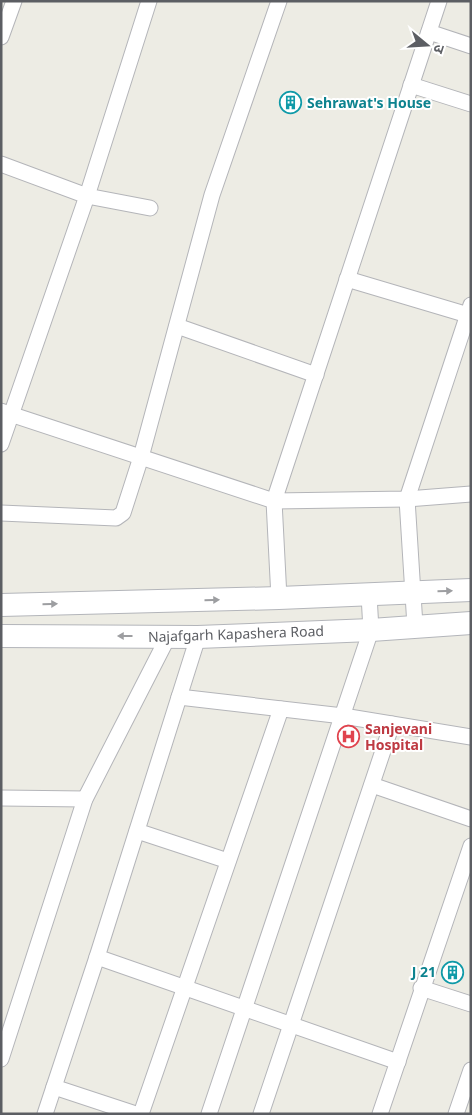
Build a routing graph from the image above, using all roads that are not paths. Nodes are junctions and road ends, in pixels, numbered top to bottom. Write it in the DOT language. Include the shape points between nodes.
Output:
graph roads {
  1 [pos="14,1"];
  2 [pos="149,1"];
  3 [pos="279,1"];
  4 [pos="439,1"];
  5 [pos="429,32"];
  6 [pos="1,37"];
  7 [pos="471,46"];
  8 [pos="411,85"];
  9 [pos="471,104"];
  10 [pos="1,164"];
  11 [pos="87,196"];
  12 [pos="150,208"];
  13 [pos="347,279"];
  14 [pos="469,310"];
  15 [pos="177,326"];
  16 [pos="316,375"];
  17 [pos="6,413"];
  18 [pos="1,444"];
  19 [pos="141,457"];
  20 [pos="471,494"];
  21 [pos="407,499"];
  22 [pos="274,501"];
  23 [pos="1,513"];
  24 [pos="471,590"];
  25 [pos="413,593"];
  26 [pos="369,594"];
  27 [pos="279,598"];
  28 [pos="1,605"];
  29 [pos="471,623"];
  30 [pos="415,626"];
  31 [pos="371,630"];
  32 [pos="1,636"];
  33 [pos="168,637"];
  34 [pos="198,637"];
  35 [pos="179,697"];
  36 [pos="281,709"];
  37 [pos="343,716"];
  38 [pos="392,724"];
  39 [pos="471,737"];
  40 [pos="372,785"];
  41 [pos="1,798"];
  42 [pos="85,799"];
  43 [pos="471,819"];
  44 [pos="137,831"];
  45 [pos="471,846"];
  46 [pos="228,861"];
  47 [pos="97,957"];
  48 [pos="185,987"];
  49 [pos="421,988"];
  50 [pos="471,1004"];
  51 [pos="246,1008"];
  52 [pos="292,1024"];
  53 [pos="1,1059"];
  54 [pos="398,1062"];
  55 [pos="471,1070"];
  56 [pos="54,1087"];
  57 [pos="45,1114"];
  58 [pos="136,1114"];
  59 [pos="141,1114"];
  60 [pos="209,1114"];
  61 [pos="261,1114"];
  62 [pos="380,1114"];
  63 [pos="456,1114"];
  1 -- 6 [label="street"];
  2 -- 11 [label="street"];
  3 -- 15 [label="street" via="212,195"];
  4 -- 5 [label="street"];
  5 -- 7 [label="street"];
  5 -- 8 [label="street"];
  8 -- 9 [label="street"];
  8 -- 13 [label="street"];
  10 -- 11 [label="street"];
  11 -- 12 [label="street"];
  11 -- 17 [label="street"];
  13 -- 14 [label="street"];
  13 -- 16 [label="street"];
  14 -- 21 [label="street"];
  15 -- 16 [label="street"];
  15 -- 19 [label="street"];
  16 -- 22 [label="street"];
  17 -- 18 [label="street"];
  17 -- 19 [label="street"];
  19 -- 22 [label="street"];
  19 -- 23 [label="street" via="121,516"];
  20 -- 21 [label="street"];
  21 -- 22 [label="street"];
  21 -- 25 [label="street"];
  22 -- 27 [label="street"];
  25 -- 24 [label="main road, one-way"];
  25 -- 26 [label="main road"];
  25 -- 30 [label="street"];
  26 -- 27 [label="main road"];
  26 -- 31 [label="street"];
  28 -- 27 [label="main road, one-way"];
  29 -- 30 [label="main road, Najafgarh Kapashera Road"];
  30 -- 31 [label="main road, Najafgarh Kapashera Road"];
  31 -- 34 [label="main road, Najafgarh Kapashera Road"];
  31 -- 37 [label="street"];
  33 -- 32 [label="main road, Najafgarh Kapashera Road, one-way"];
  33 -- 34 [label="main road, Najafgarh Kapashera Road"];
  33 -- 42 [label="street"];
  34 -- 35 [label="street"];
  35 -- 36 [label="street"];
  35 -- 44 [label="street"];
  36 -- 37 [label="street"];
  36 -- 46 [label="street"];
  37 -- 38 [label="street"];
  37 -- 51 [label="street"];
  38 -- 39 [label="street"];
  38 -- 40 [label="street"];
  40 -- 43 [label="street"];
  40 -- 52 [label="street"];
  41 -- 42 [label="street"];
  42 -- 53 [label="street"];
  44 -- 46 [label="street"];
  44 -- 47 [label="street"];
  45 -- 49 [label="street"];
  46 -- 48 [label="street"];
  47 -- 48 [label="street"];
  47 -- 56 [label="street"];
  48 -- 51 [label="street"];
  48 -- 59 [label="street"];
  49 -- 50 [label="street"];
  49 -- 54 [label="street"];
  51 -- 52 [label="street"];
  51 -- 60 [label="street"];
  52 -- 54 [label="street"];
  52 -- 61 [label="street"];
  54 -- 62 [label="street"];
  55 -- 63 [label="street"];
  56 -- 57 [label="street"];
  56 -- 58 [label="street"];
}
